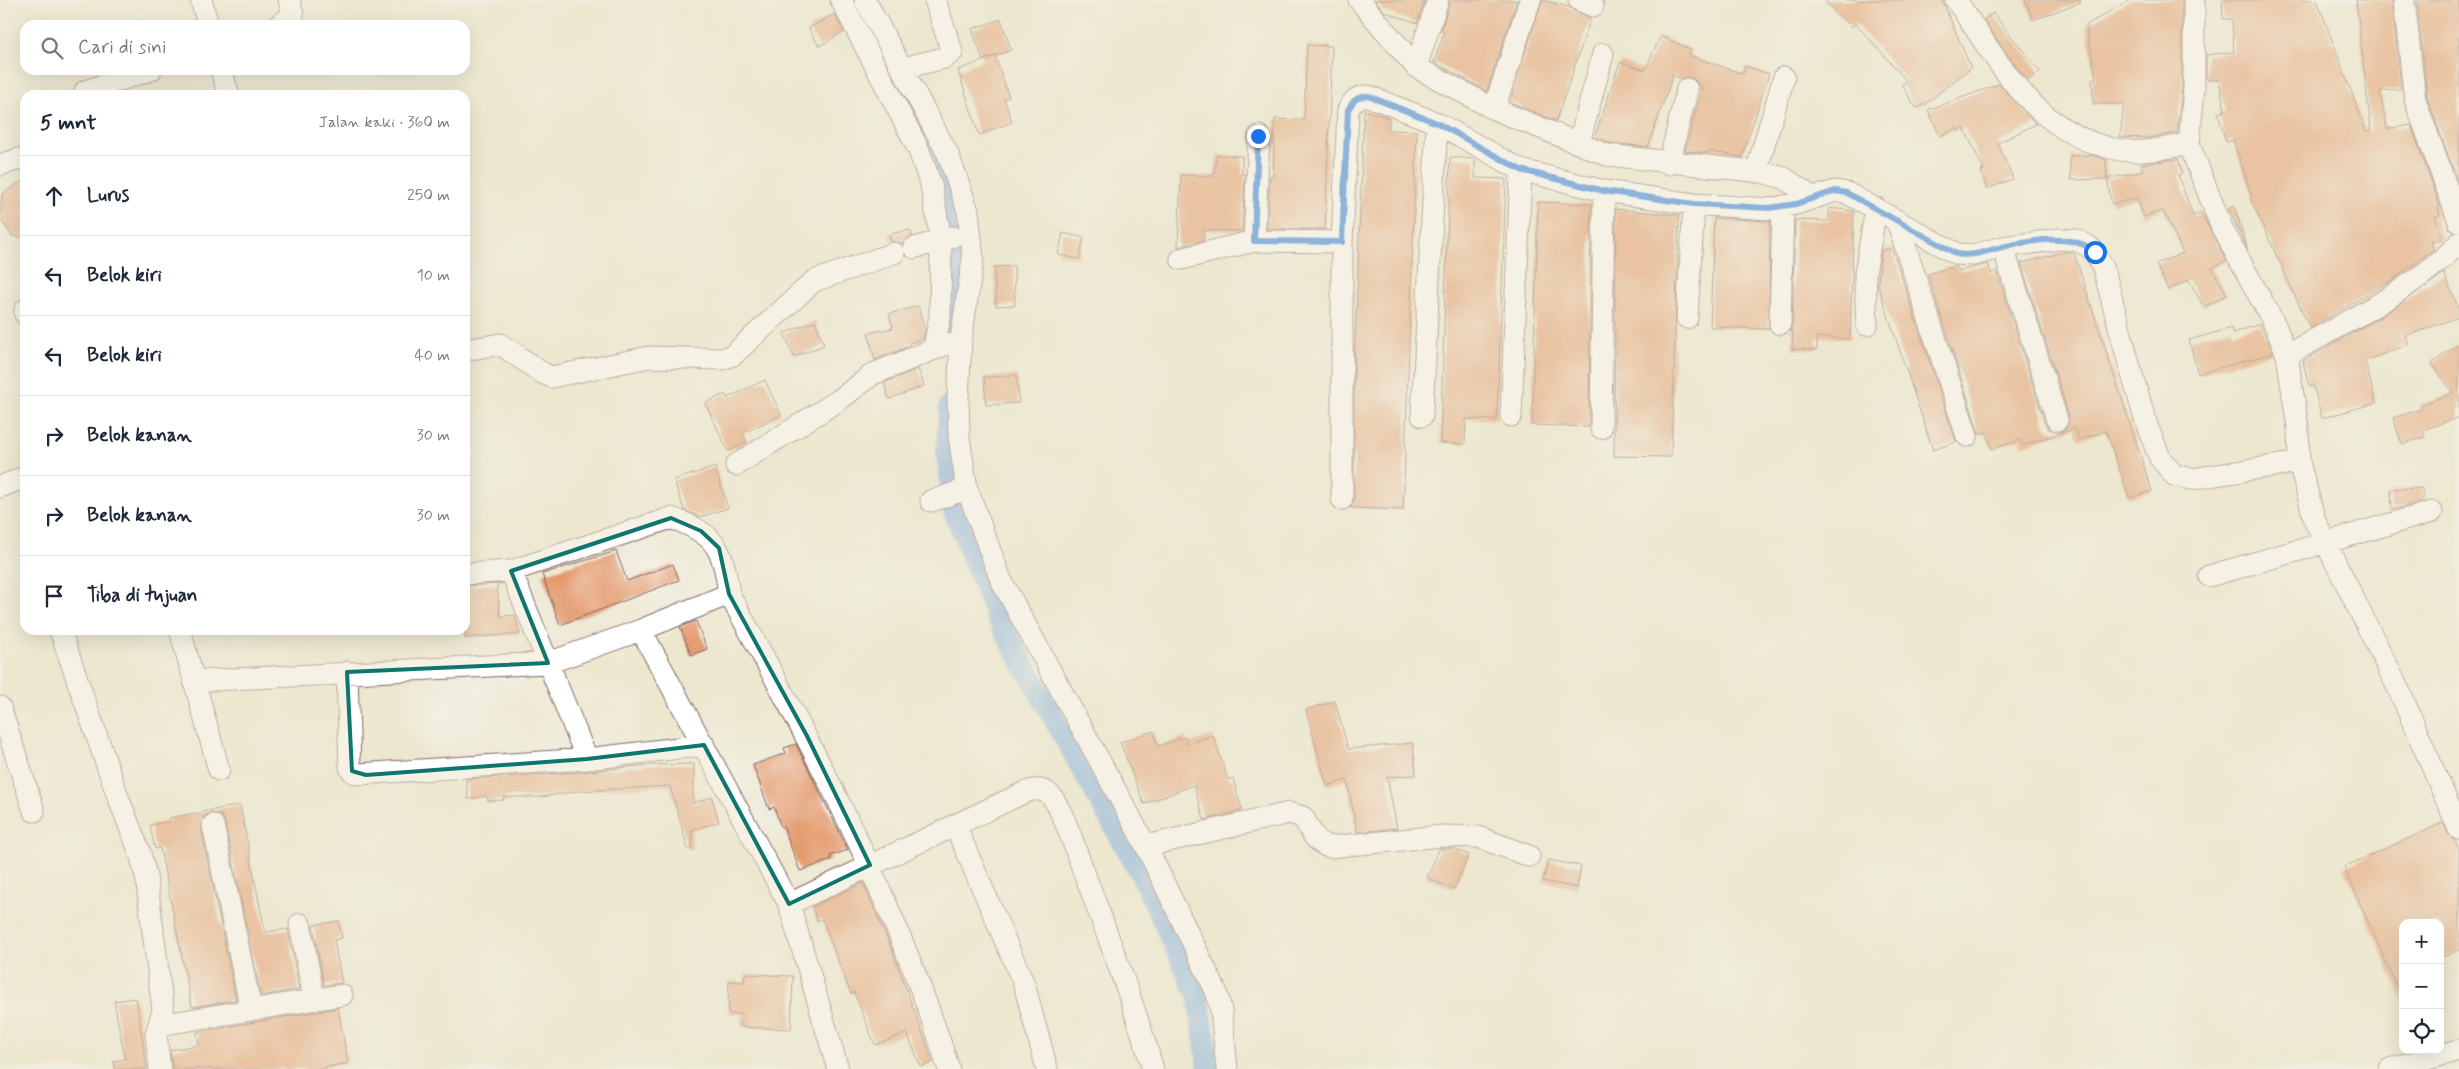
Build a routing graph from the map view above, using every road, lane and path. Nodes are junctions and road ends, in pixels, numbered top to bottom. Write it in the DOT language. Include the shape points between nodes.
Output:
graph roads {
  1 [pos="201,0"];
  2 [pos="289,0"];
  3 [pos="841,0"];
  4 [pos="865,0"];
  5 [pos="935,0"];
  6 [pos="1359,0"];
  7 [pos="1438,0"];
  8 [pos="1530,0"];
  9 [pos="1956,0"];
  10 [pos="2194,0"];
  11 [pos="2404,0"];
  12 [pos="207,20"];
  13 [pos="286,20"];
  14 [pos="1604,54"];
  15 [pos="1416,67"];
  16 [pos="902,68"];
  17 [pos="135,75"];
  18 [pos="223,75"];
  19 [pos="1784,77"];
  20 [pos="1687,89"];
  21 [pos="88,90"];
  22 [pos="228,90"];
  23 [pos="1494,108"];
  24 [pos="1437,123"];
  25 [pos="1258,136"];
  26 [pos="1579,143"];
  27 [pos="2190,144"];
  28 [pos="20,159"];
  29 [pos="1669,164"];
  30 [pos="0,165"];
  31 [pos="1521,170"];
  32 [pos="1756,172"];
  33 [pos="1604,191"];
  34 [pos="1812,197"];
  35 [pos="1694,204"];
  36 [pos="1783,206"];
  37 [pos="1876,208"];
  38 [pos="2458,212"];
  39 [pos="1898,222"];
  40 [pos="955,237"];
  41 [pos="1254,241"];
  42 [pos="1342,242"];
  43 [pos="2459,243"];
  44 [pos="2003,247"];
  45 [pos="914,248"];
  46 [pos="894,253"];
  47 [pos="1181,259"];
  48 [pos="1687,318"];
  49 [pos="1780,324"];
  50 [pos="1867,325"];
  51 [pos="948,344"];
  52 [pos="470,349"];
  53 [pos="2287,355"];
  54 [pos="1422,416"];
  55 [pos="1511,416"];
  56 [pos="2057,420"];
  57 [pos="1602,428"];
  58 [pos="1967,436"];
  59 [pos="2298,446"];
  60 [pos="736,465"];
  61 [pos="20,479"];
  62 [pos="0,487"];
  63 [pos="1342,499"];
  64 [pos="2432,512"];
  65 [pos="2324,542"];
  66 [pos="511,571"];
  67 [pos="470,574"];
  68 [pos="2209,576"];
  69 [pos="729,594"];
  70 [pos="641,630"];
  71 [pos="62,635"];
  72 [pos="181,635"];
  73 [pos="548,663"];
  74 [pos="347,672"];
  75 [pos="194,681"];
  76 [pos="0,707"];
  77 [pos="704,745"];
  78 [pos="587,759"];
  79 [pos="218,770"];
  80 [pos="34,811"];
  81 [pos="213,825"];
  82 [pos="955,825"];
  83 [pos="2459,829"];
  84 [pos="1146,846"];
  85 [pos="1528,856"];
  86 [pos="870,865"];
  87 [pos="789,904"];
  88 [pos="300,924"];
  89 [pos="342,995"];
  90 [pos="314,999"];
  91 [pos="251,1010"];
  92 [pos="159,1026"];
  93 [pos="2459,1050"];
  94 [pos="160,1069"];
  95 [pos="838,1069"];
  96 [pos="949,1069"];
  97 [pos="1047,1069"];
  98 [pos="1154,1069"];
  99 [pos="1227,1069"];
  100 [pos="2390,1069"];
  1 -- 12 [label="street"];
  2 -- 13 [label="street" via="293,15"];
  3 -- 40 [label="street" via="928,171"];
  4 -- 16 [label="street"];
  5 -- 16 [label="street" via="952,52 944,58"];
  6 -- 15 [label="street"];
  7 -- 15 [label="street"];
  8 -- 23 [label="street"];
  9 -- 27 [label="street" via="2020,93 2048,119 2089,142 2122,150 2141,151"];
  10 -- 27 [label="street"];
  11 -- 38 [label="street" via="2415,100"];
  14 -- 26 [label="street"];
  15 -- 23 [label="street"];
  16 -- 40 [label="street" via="948,154 968,211"];
  17 -- 21 [label="street"];
  18 -- 22 [label="street"];
  19 -- 32 [label="street"];
  20 -- 29 [label="street"];
  23 -- 26 [label="street"];
  24 -- 31 [label="street"];
  24 -- 42 [label="street" via="1368,96 1360,96 1352,103 1348,110"];
  24 -- 54 [label="street"];
  25 -- 41 [label="street"];
  26 -- 29 [label="street" via="1607,156"];
  27 -- 53 [label="street" via="2222,228 2275,325"];
  28 -- 30 [label="street"];
  29 -- 32 [label="street"];
  31 -- 33 [label="street"];
  31 -- 55 [label="street"];
  32 -- 34 [label="street" via="1784,178"];
  33 -- 35 [label="street"];
  33 -- 57 [label="street"];
  34 -- 36 [label="street"];
  34 -- 37 [label="street" via="1835,191 1847,193"];
  35 -- 36 [label="street"];
  35 -- 48 [label="street"];
  36 -- 49 [label="street"];
  37 -- 39 [label="street"];
  37 -- 50 [label="street" via="1865,274"];
  39 -- 44 [label="street" via="1957,254 1973,255"];
  39 -- 58 [label="street"];
  40 -- 45 [label="street"];
  40 -- 51 [label="street" via="940,316"];
  40 -- 51 [label="street" via="973,258"];
  41 -- 42 [label="street"];
  41 -- 47 [label="street"];
  42 -- 63 [label="street"];
  43 -- 53 [label="street" via="2440,261 2376,304"];
  44 -- 56 [label="street"];
  44 -- 59 [label="street" via="2076,240 2095,252 2104,270 2148,428 2160,458 2174,475 2191,479"];
  46 -- 52 [label="street" via="814,281 733,355 722,358 649,357 552,377 500,344"];
  51 -- 60 [label="street" via="873,374 839,400"];
  51 -- 84 [label="street" via="959,438 951,494"];
  53 -- 59 [label="street"];
  59 -- 65 [label="street" via="2308,500"];
  61 -- 62 [label="street"];
  64 -- 65 [label="street"];
  65 -- 68 [label="street"];
  65 -- 83 [label="street" via="2399,690"];
  66 -- 67 [label="street"];
  66 -- 69 [label="street" via="671,518 702,531 719,548"];
  66 -- 73 [label="street"];
  69 -- 70 [label="street"];
  69 -- 86 [label="street" via="807,736"];
  70 -- 73 [label="street"];
  70 -- 77 [label="street"];
  71 -- 92 [label="street" via="146,876 163,1010"];
  72 -- 75 [label="street"];
  73 -- 74 [label="street"];
  73 -- 78 [label="street"];
  74 -- 75 [label="street"];
  74 -- 78 [label="street" via="350,767 354,773"];
  75 -- 79 [label="street"];
  76 -- 80 [label="street"];
  77 -- 78 [label="street"];
  77 -- 87 [label="street"];
  81 -- 91 [label="street"];
  82 -- 86 [label="street"];
  82 -- 97 [label="street" via="1024,984"];
  82 -- 98 [label="street" via="1033,789 1050,794 1077,854 1136,1010"];
  84 -- 85 [label="street" via="1289,813 1303,817 1316,840 1329,848 1442,836 1478,837"];
  84 -- 99 [label="street" via="1219,1000"];
  86 -- 87 [label="street"];
  86 -- 96 [label="street" via="932,1018"];
  87 -- 95 [label="street"];
  88 -- 90 [label="street"];
  89 -- 90 [label="street"];
  90 -- 91 [label="street"];
  91 -- 92 [label="street"];
  92 -- 94 [label="street" via="156,1034"];
  93 -- 100 [label="street"];
}
